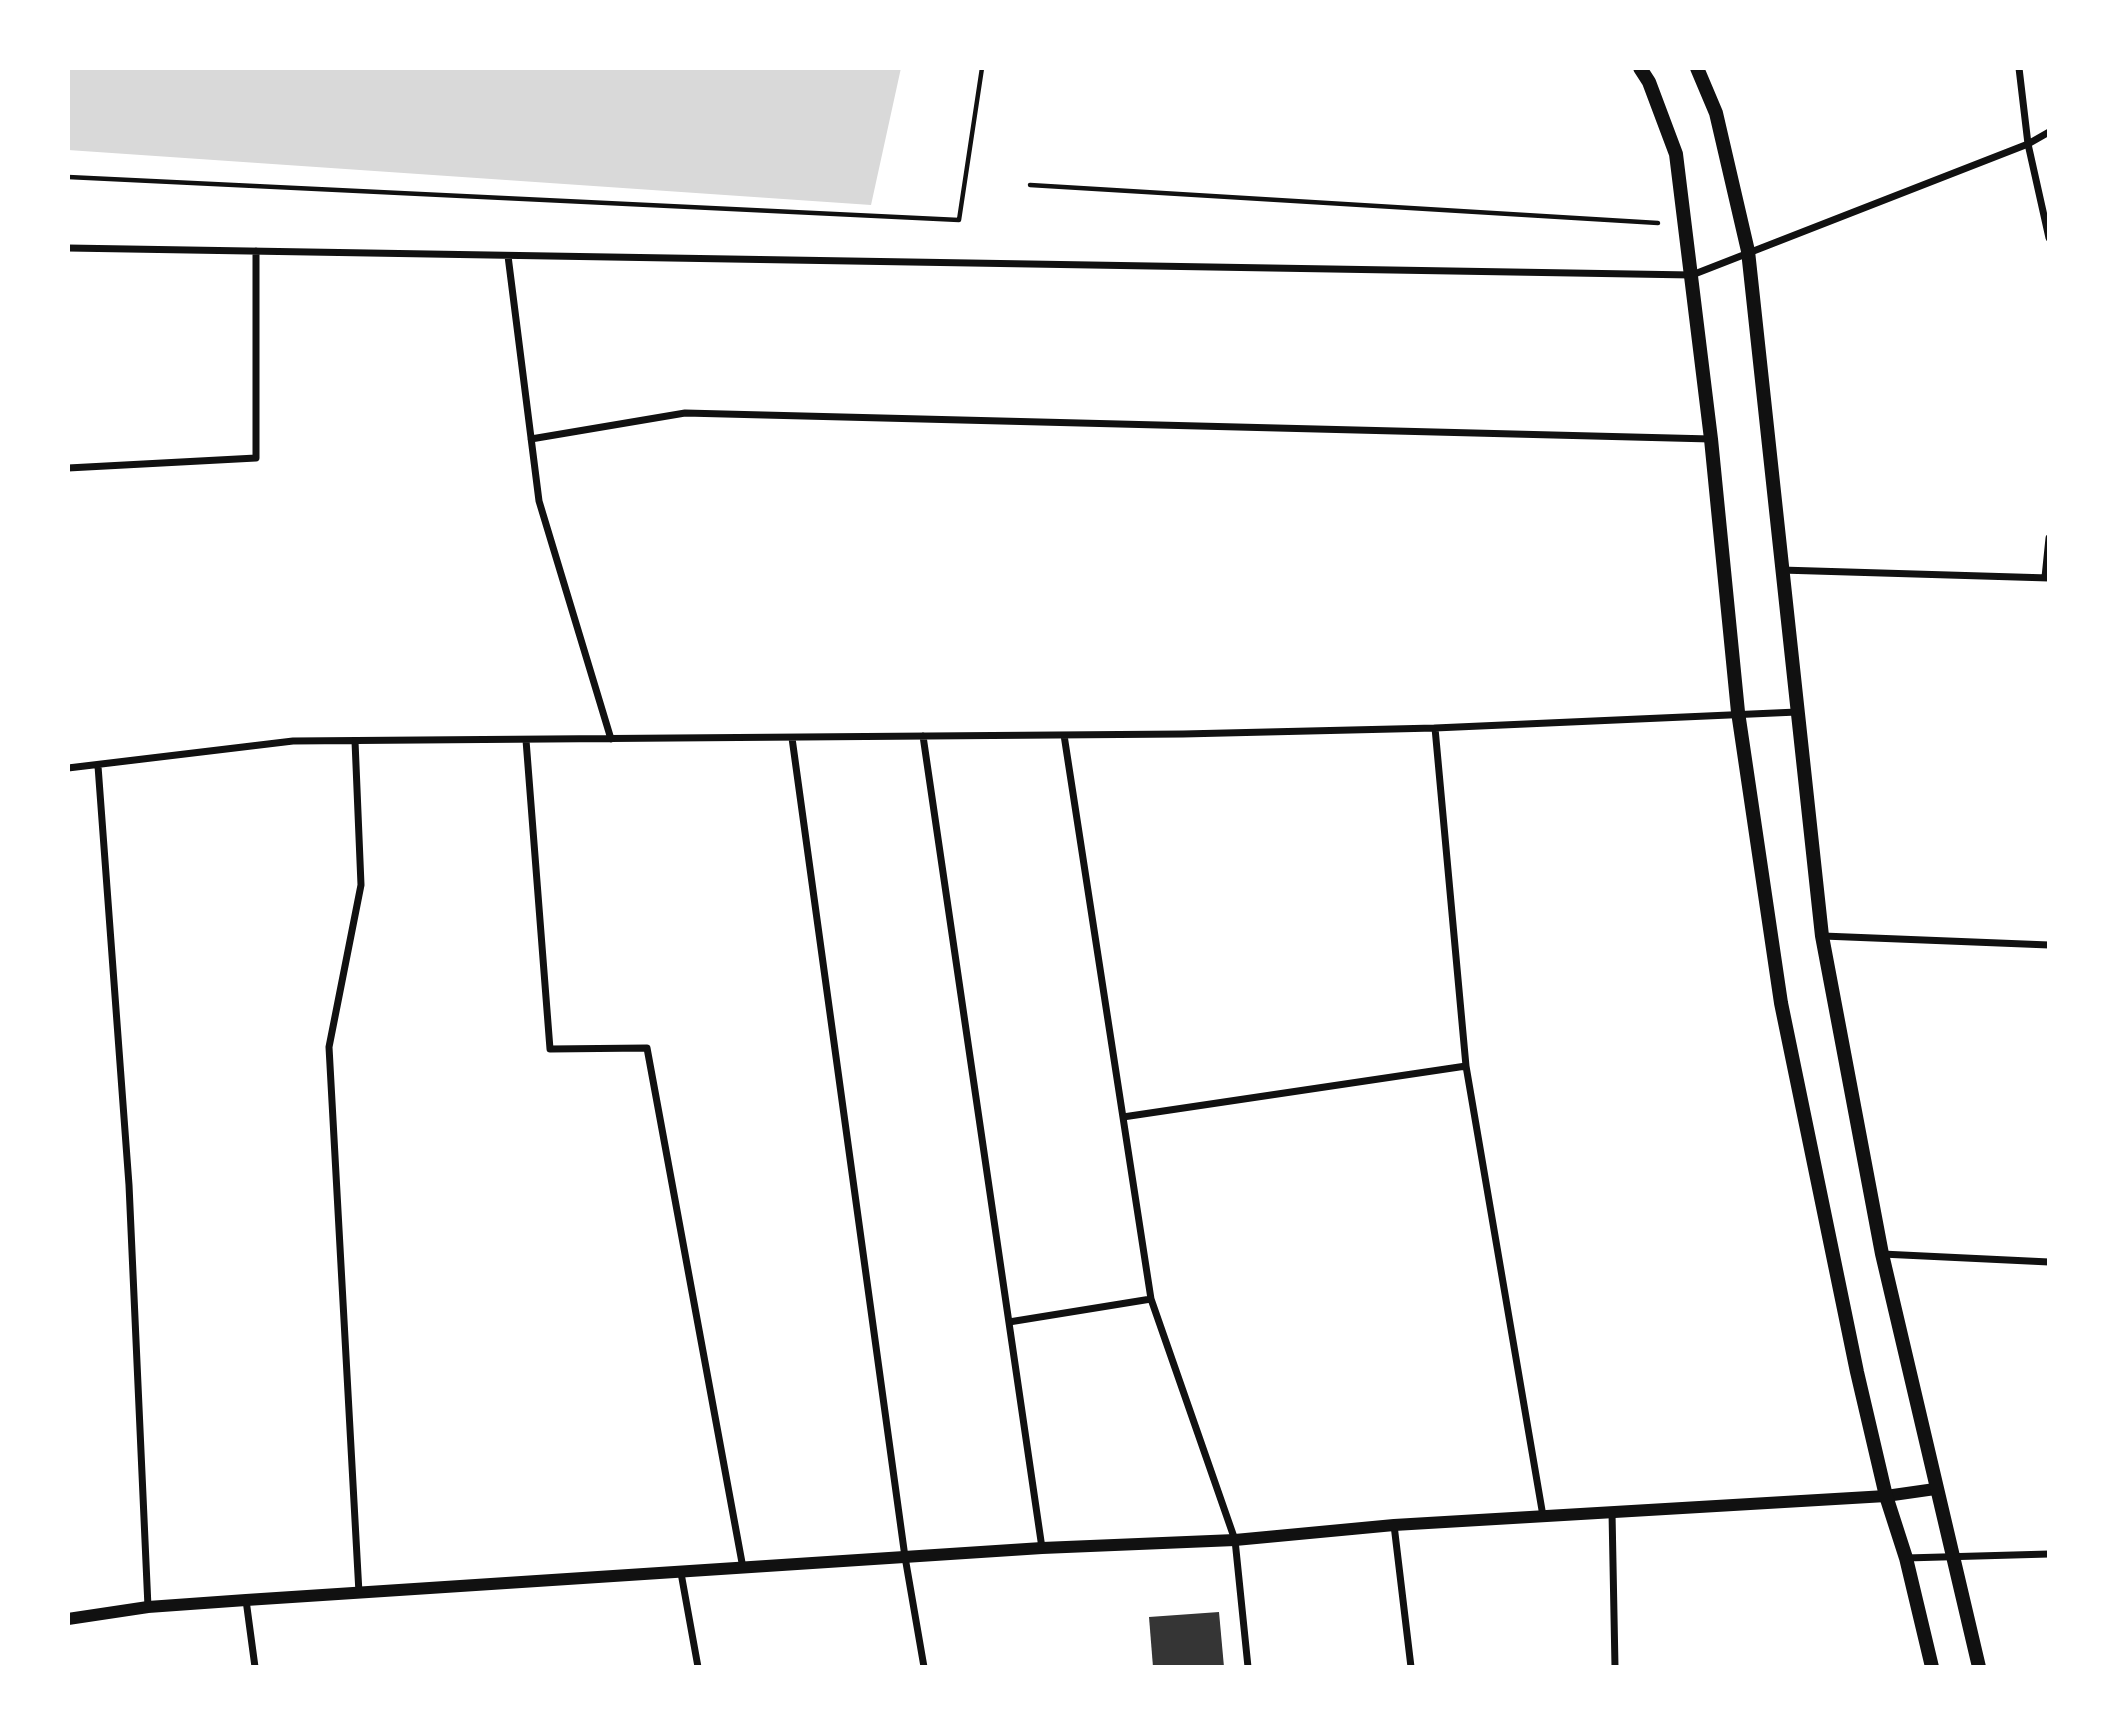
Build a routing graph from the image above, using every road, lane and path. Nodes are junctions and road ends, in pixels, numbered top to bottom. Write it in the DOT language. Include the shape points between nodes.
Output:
graph roads {
  1 [pos="982,68"];
  2 [pos="1640,68"];
  3 [pos="1698,68"];
  4 [pos="2019,68"];
  5 [pos="2049,132"];
  6 [pos="2028,144"];
  7 [pos="68,177"];
  8 [pos="1031,185"];
  9 [pos="1685,225"];
  10 [pos="2049,238"];
  11 [pos="68,248"];
  12 [pos="256,251"];
  13 [pos="1748,251"];
  14 [pos="508,256"];
  15 [pos="1692,275"];
  16 [pos="531,439"];
  17 [pos="1711,439"];
  18 [pos="68,468"];
  19 [pos="2049,538"];
  20 [pos="1781,570"];
  21 [pos="2047,578"];
  22 [pos="1738,712"];
  23 [pos="1797,712"];
  24 [pos="1434,728"];
  25 [pos="1064,735"];
  26 [pos="923,736"];
  27 [pos="792,738"];
  28 [pos="611,739"];
  29 [pos="526,740"];
  30 [pos="355,741"];
  31 [pos="98,766"];
  32 [pos="68,768"];
  33 [pos="1822,936"];
  34 [pos="2049,945"];
  35 [pos="1466,1066"];
  36 [pos="1123,1117"];
  37 [pos="1882,1254"];
  38 [pos="2049,1262"];
  39 [pos="1151,1299"];
  40 [pos="1009,1322"];
  41 [pos="1935,1489"];
  42 [pos="1886,1496"];
  43 [pos="1612,1512"];
  44 [pos="1543,1516"];
  45 [pos="1394,1525"];
  46 [pos="1235,1540"];
  47 [pos="1042,1548"];
  48 [pos="2049,1554"];
  49 [pos="1951,1556"];
  50 [pos="905,1557"];
  51 [pos="1906,1558"];
  52 [pos="743,1568"];
  53 [pos="681,1573"];
  54 [pos="359,1593"];
  55 [pos="246,1601"];
  56 [pos="148,1607"];
  57 [pos="68,1619"];
  58 [pos="255,1667"];
  59 [pos="698,1667"];
  60 [pos="924,1667"];
  61 [pos="1248,1667"];
  62 [pos="1411,1667"];
  63 [pos="1615,1667"];
  64 [pos="1932,1667"];
  65 [pos="1979,1667"];
  1 -- 7 [label="path" via="959,220"];
  2 -- 9 [label="main road" via="1676,154"];
  3 -- 13 [label="main road" via="1716,113"];
  4 -- 6 [label="street"];
  5 -- 6 [label="street"];
  6 -- 10 [label="street"];
  6 -- 13 [label="street"];
  8 -- 9 [label="path"];
  9 -- 15 [label="main road"];
  11 -- 12 [label="street"];
  12 -- 14 [label="street"];
  12 -- 18 [label="street" via="257,458"];
  13 -- 15 [label="street"];
  13 -- 20 [label="main road"];
  14 -- 15 [label="street"];
  14 -- 16 [label="street"];
  15 -- 17 [label="main road"];
  16 -- 17 [label="street" via="685,414"];
  16 -- 28 [label="street" via="538,501"];
  17 -- 22 [label="main road"];
  19 -- 21 [label="street"];
  20 -- 21 [label="street"];
  20 -- 23 [label="main road"];
  22 -- 23 [label="street"];
  22 -- 24 [label="street"];
  22 -- 42 [label="main road" via="1780,1003"];
  23 -- 33 [label="main road"];
  24 -- 25 [label="street"];
  24 -- 35 [label="street"];
  25 -- 26 [label="street"];
  25 -- 36 [label="street"];
  26 -- 27 [label="street"];
  26 -- 40 [label="street"];
  27 -- 28 [label="street"];
  27 -- 50 [label="street"];
  28 -- 29 [label="street"];
  29 -- 30 [label="street"];
  29 -- 52 [label="street" via="550,1049 647,1048"];
  30 -- 31 [label="street" via="293,741"];
  30 -- 54 [label="street" via="361,885 329,1047"];
  31 -- 32 [label="street"];
  31 -- 56 [label="street" via="128,1185"];
  33 -- 34 [label="street"];
  33 -- 37 [label="main road"];
  35 -- 36 [label="street"];
  35 -- 44 [label="street"];
  36 -- 39 [label="street"];
  37 -- 38 [label="street"];
  37 -- 41 [label="main road"];
  39 -- 40 [label="street"];
  39 -- 46 [label="street"];
  40 -- 47 [label="street"];
  41 -- 42 [label="street"];
  41 -- 49 [label="main road"];
  42 -- 43 [label="street"];
  42 -- 51 [label="main road"];
  43 -- 44 [label="street"];
  43 -- 63 [label="street"];
  44 -- 45 [label="street"];
  45 -- 46 [label="street"];
  45 -- 62 [label="street"];
  46 -- 47 [label="street"];
  46 -- 61 [label="street"];
  47 -- 50 [label="street"];
  48 -- 49 [label="street"];
  49 -- 51 [label="street"];
  49 -- 65 [label="main road"];
  50 -- 52 [label="street"];
  50 -- 60 [label="street"];
  51 -- 64 [label="main road"];
  52 -- 53 [label="street"];
  53 -- 54 [label="street"];
  53 -- 59 [label="street"];
  54 -- 55 [label="street"];
  55 -- 56 [label="street"];
  55 -- 58 [label="street"];
  56 -- 57 [label="street"];
}
